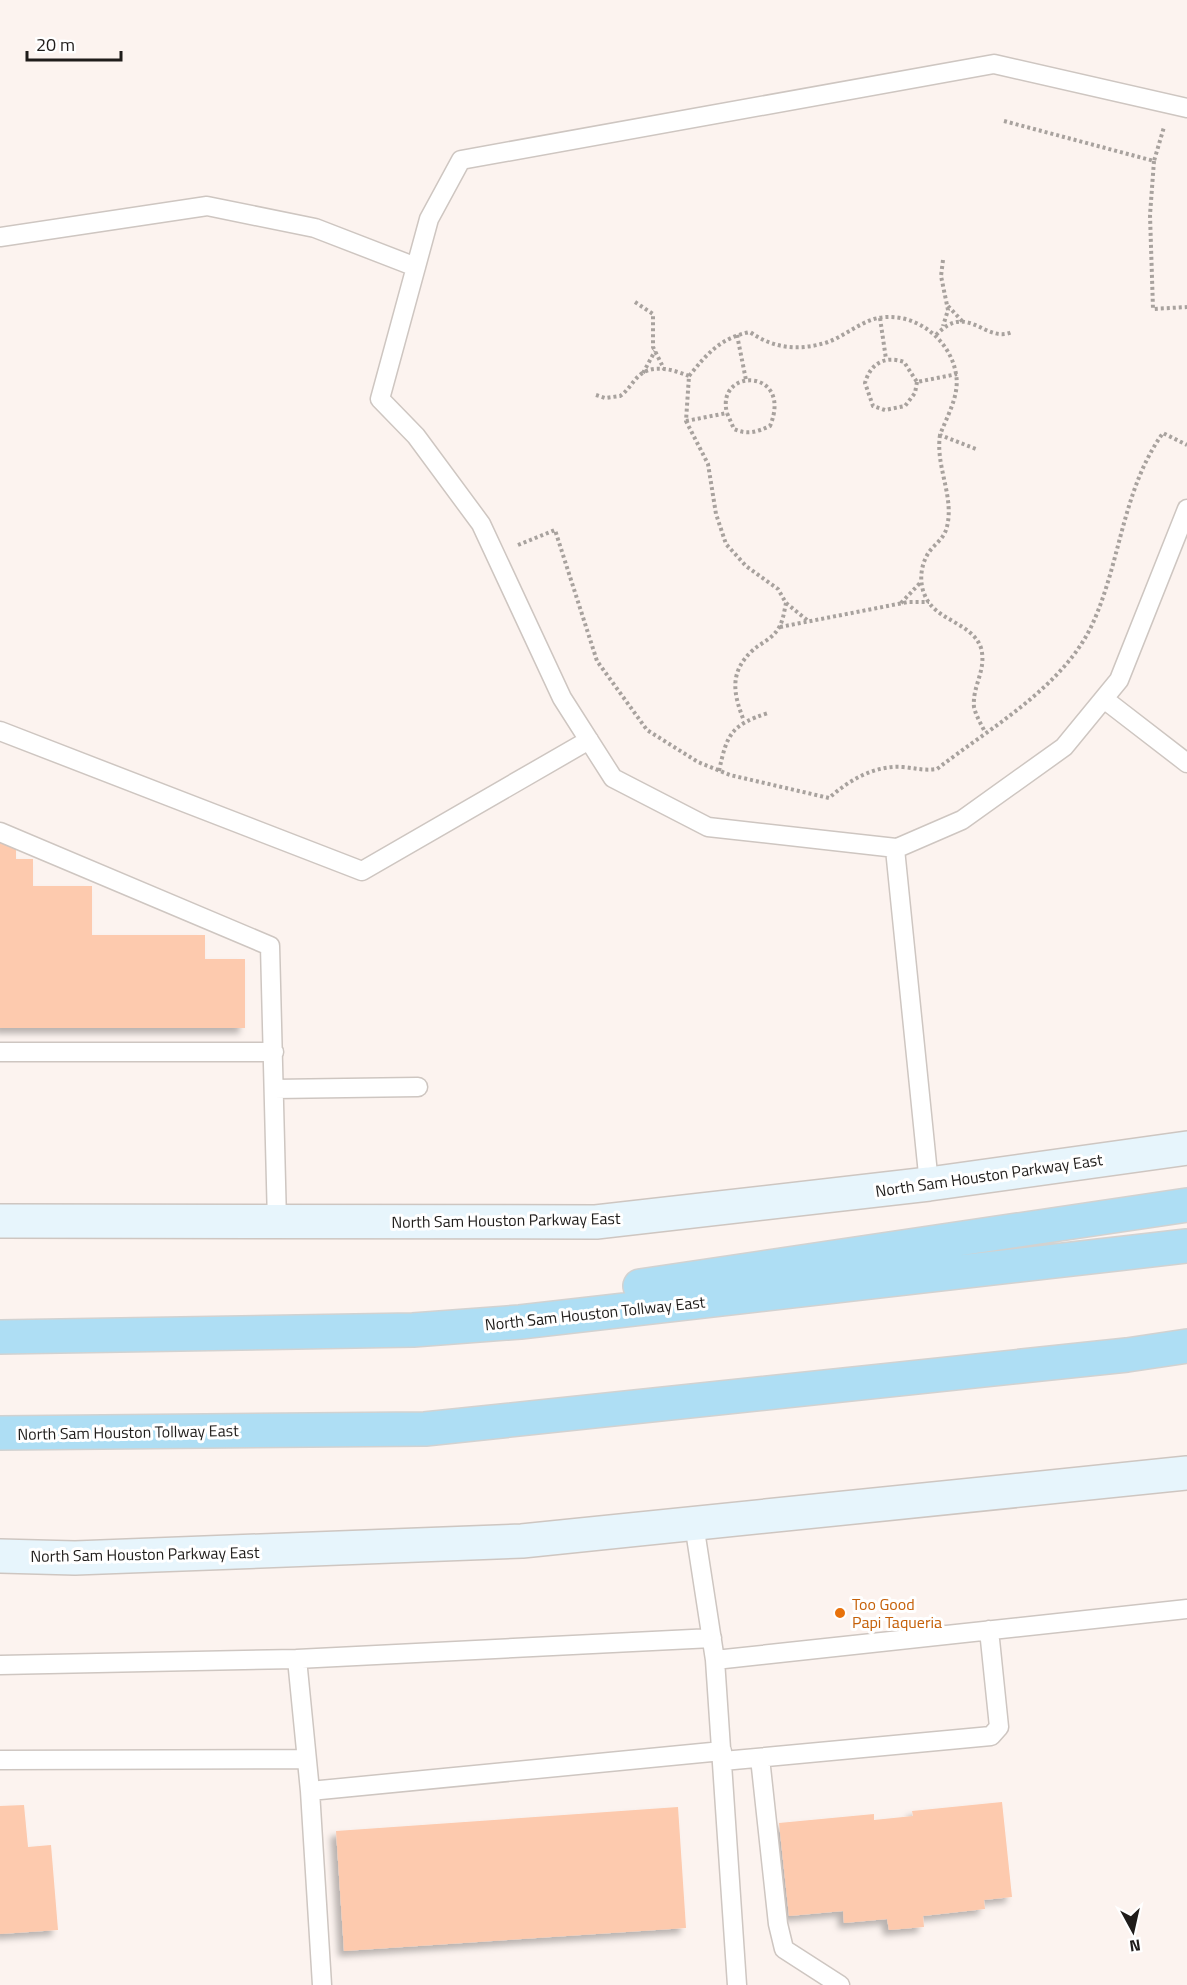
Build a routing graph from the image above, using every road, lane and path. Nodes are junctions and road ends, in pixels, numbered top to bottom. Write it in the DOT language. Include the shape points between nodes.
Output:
graph roads {
  1 [pos="1179,106"];
  2 [pos="1004,121"];
  3 [pos="1154,161"];
  4 [pos="0,237"];
  5 [pos="943,260"];
  6 [pos="416,267"];
  7 [pos="635,302"];
  8 [pos="948,305"];
  9 [pos="1187,307"];
  10 [pos="880,318"];
  11 [pos="963,322"];
  12 [pos="943,327"];
  13 [pos="1012,332"];
  14 [pos="737,335"];
  15 [pos="936,335"];
  16 [pos="655,351"];
  17 [pos="886,360"];
  18 [pos="664,369"];
  19 [pos="643,374"];
  20 [pos="957,374"];
  21 [pos="689,376"];
  22 [pos="746,380"];
  23 [pos="917,382"];
  24 [pos="596,395"];
  25 [pos="727,413"];
  26 [pos="686,421"];
  27 [pos="940,435"];
  28 [pos="1187,445"];
  29 [pos="976,449"];
  30 [pos="1187,509"];
  31 [pos="495,554"];
  32 [pos="921,581"];
  33 [pos="929,602"];
  34 [pos="786,603"];
  35 [pos="900,604"];
  36 [pos="807,620"];
  37 [pos="780,627"];
  38 [pos="1104,699"];
  39 [pos="768,713"];
  40 [pos="744,721"];
  41 [pos="0,731"];
  42 [pos="985,732"];
  43 [pos="589,740"];
  44 [pos="1187,763"];
  45 [pos="719,771"];
  46 [pos="0,832"];
  47 [pos="896,848"];
  48 [pos="0,1052"];
  49 [pos="274,1052"];
  50 [pos="418,1087"];
  51 [pos="274,1089"];
  52 [pos="1187,1148"];
  53 [pos="929,1184"];
  54 [pos="1187,1205"];
  55 [pos="0,1221"];
  56 [pos="277,1222"];
  57 [pos="1187,1246"];
  58 [pos="520,1322"];
  59 [pos="0,1337"];
  60 [pos="1187,1346"];
  61 [pos="1127,1354"];
  62 [pos="1187,1357"];
  63 [pos="0,1434"];
  64 [pos="1187,1473"];
  65 [pos="694,1524"];
  66 [pos="0,1556"];
  67 [pos="1187,1609"];
  68 [pos="989,1630"];
  69 [pos="712,1638"];
  70 [pos="297,1659"];
  71 [pos="715,1660"];
  72 [pos="0,1665"];
  73 [pos="723,1756"];
  74 [pos="760,1758"];
  75 [pos="306,1759"];
  76 [pos="0,1760"];
  77 [pos="309,1791"];
  78 [pos="322,1985"];
  79 [pos="737,1985"];
  80 [pos="840,1985"];
  1 -- 3 [label="path"];
  1 -- 6 [label="lane" via="994,64 461,160 429,219"];
  2 -- 3 [label="path"];
  3 -- 9 [label="path" via="1150,215 1153,309"];
  4 -- 6 [label="lane" via="207,206 315,228"];
  5 -- 8 [label="path" via="941,276"];
  6 -- 31 [label="lane" via="380,399 416,436 482,524"];
  7 -- 16 [label="path" via="653,314"];
  8 -- 11 [label="path"];
  8 -- 12 [label="path"];
  10 -- 14 [label="path" via="829,342 788,348 766,342 750,332"];
  10 -- 15 [label="path" via="917,323"];
  10 -- 17 [label="path"];
  11 -- 12 [label="path"];
  11 -- 13 [label="path" via="978,324 994,334"];
  12 -- 15 [label="path"];
  14 -- 21 [label="path" via="719,342"];
  14 -- 22 [label="path"];
  15 -- 20 [label="path"];
  16 -- 18 [label="path"];
  16 -- 19 [label="path"];
  17 -- 23 [label="path" via="904,362"];
  17 -- 23 [label="path" via="873,366 865,383 873,406 885,410 905,406 915,393"];
  18 -- 19 [label="path"];
  18 -- 21 [label="path"];
  19 -- 24 [label="path" via="620,396"];
  20 -- 23 [label="path"];
  20 -- 27 [label="path" via="955,400"];
  21 -- 26 [label="path"];
  22 -- 25 [label="path" via="735,384 728,393 724,402"];
  22 -- 25 [label="path" via="755,380 772,392 776,401 770,426 743,433 734,429"];
  25 -- 26 [label="path"];
  26 -- 34 [label="path" via="708,464 716,514 726,543 746,566 778,589"];
  27 -- 29 [label="path"];
  27 -- 32 [label="path" via="938,457 948,516 945,532 921,567"];
  28 -- 42 [label="path" via="1163,433 1154,446 1131,496 1092,625 1073,655 1056,678"];
  30 -- 38 [label="lane" via="1119,680"];
  31 -- 43 [label="lane" via="562,698"];
  31 -- 45 [label="path" via="555,531 597,661 647,730"];
  32 -- 33 [label="path"];
  32 -- 35 [label="path"];
  33 -- 35 [label="path"];
  33 -- 42 [label="path" via="980,645 982,673 974,706"];
  34 -- 36 [label="path"];
  34 -- 37 [label="path"];
  35 -- 36 [label="path"];
  36 -- 37 [label="path"];
  37 -- 40 [label="path" via="753,650 733,682"];
  38 -- 44 [label="lane"];
  38 -- 47 [label="lane" via="1064,747 962,820"];
  39 -- 40 [label="path"];
  40 -- 45 [label="path" via="724,746"];
  41 -- 43 [label="lane" via="362,871"];
  42 -- 45 [label="path" via="937,769 880,769 851,781 830,798"];
  43 -- 47 [label="lane" via="613,778 708,827"];
  46 -- 49 [label="lane" via="270,946"];
  47 -- 53 [label="lane"];
  48 -- 49 [label="lane"];
  49 -- 51 [label="lane"];
  50 -- 51 [label="lane"];
  51 -- 56 [label="lane"];
  52 -- 53 [label="main road, North Sam Houston Parkway East"];
  53 -- 56 [label="main road, North Sam Houston Parkway East" via="596,1222"];
  54 -- 58 [label="highway" via="638,1287"];
  55 -- 56 [label="main road, North Sam Houston Parkway East"];
  57 -- 58 [label="highway, North Sam Houston Tollway East"];
  58 -- 59 [label="highway, North Sam Houston Tollway East" via="413,1330"];
  60 -- 61 [label="highway, North Sam Houston Tollway East"];
  61 -- 62 [label="highway"];
  61 -- 63 [label="highway, North Sam Houston Tollway East" via="425,1429"];
  64 -- 65 [label="main road, North Sam Houston Parkway East"];
  65 -- 66 [label="main road, North Sam Houston Parkway East" via="522,1541 75,1558"];
  65 -- 69 [label="lane"];
  67 -- 68 [label="lane"];
  68 -- 71 [label="lane"];
  68 -- 74 [label="lane" via="997,1733"];
  69 -- 70 [label="lane"];
  69 -- 71 [label="lane"];
  70 -- 72 [label="lane"];
  70 -- 75 [label="lane"];
  71 -- 73 [label="lane"];
  73 -- 74 [label="lane"];
  73 -- 77 [label="lane"];
  73 -- 79 [label="lane"];
  74 -- 80 [label="lane" via="784,1949"];
  75 -- 76 [label="lane"];
  75 -- 77 [label="lane"];
  77 -- 78 [label="lane"];
}
